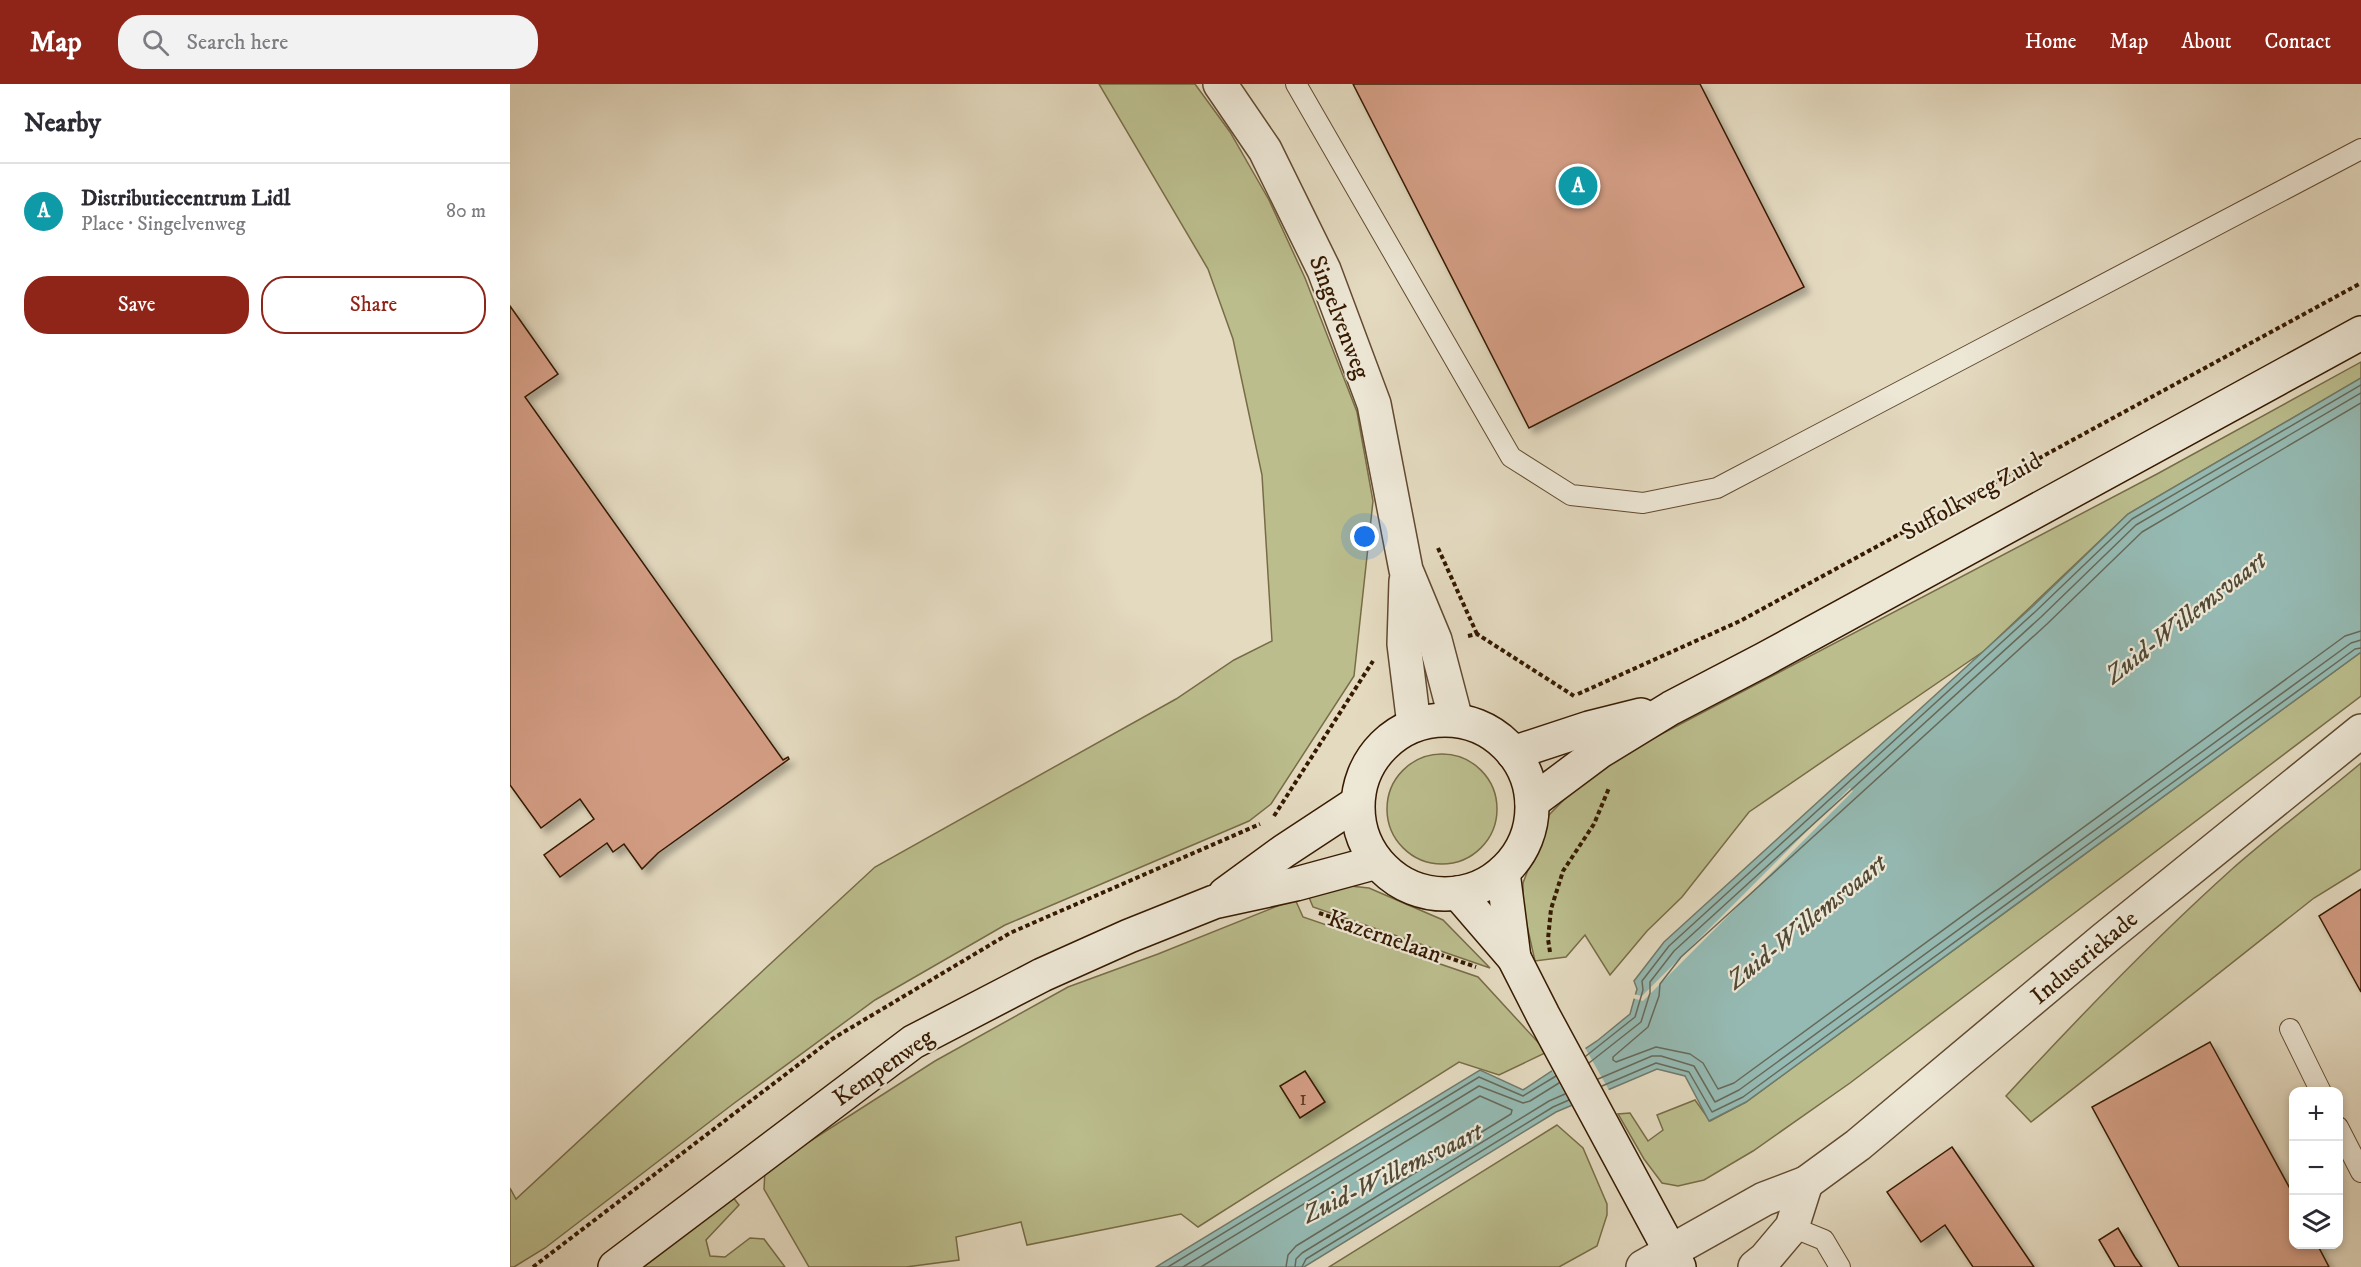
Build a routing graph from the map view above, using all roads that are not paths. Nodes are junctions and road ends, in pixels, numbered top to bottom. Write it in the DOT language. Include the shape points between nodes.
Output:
graph roads {
  1 [pos="1220,84"];
  2 [pos="1296,84"];
  3 [pos="2361,149"];
  4 [pos="2361,333"];
  5 [pos="1406,570"];
  6 [pos="1456,720"];
  7 [pos="1414,725"];
  8 [pos="2361,731"];
  9 [pos="1594,740"];
  10 [pos="1513,753"];
  11 [pos="1532,802"];
  12 [pos="1357,803"];
  13 [pos="1377,862"];
  14 [pos="1503,872"];
  15 [pos="1458,893"];
  16 [pos="1214,902"];
  17 [pos="1514,958"];
  18 [pos="2290,1029"];
  19 [pos="2319,1087"];
  20 [pos="2343,1137"];
  21 [pos="2361,1172"];
  22 [pos="1806,1183"];
  23 [pos="1792,1227"];
  24 [pos="1675,1259"];
  25 [pos="615,1267"];
  26 [pos="1643,1267"];
  27 [pos="1755,1267"];
  28 [pos="1840,1267"];
  1 -- 5 [label="main road, Singelvenweg" via="1265,150 1324,270 1374,404"];
  2 -- 3 [label="lane" via="1511,457 1571,495 1643,503 1717,488"];
  4 -- 9 [label="main road, Suffolkweg Zuid" via="1773,654 1671,708"];
  5 -- 6 [label="main road, Singelvenweg" via="1435,640"];
  5 -- 7 [label="main road, Singelvenweg" via="1404,644"];
  6 -- 7 [label="main road"];
  6 -- 10 [label="main road" via="1497,737"];
  7 -- 12 [label="main road" via="1392,737 1374,756 1362,778"];
  8 -- 22 [label="main road, Industriekade" via="1858,1145"];
  9 -- 10 [label="main road, Suffolkweg Zuid"];
  9 -- 11 [label="main road, Suffolkweg Zuid"];
  10 -- 11 [label="main road" via="1526,776"];
  11 -- 14 [label="main road" via="1530,827 1520,851"];
  12 -- 13 [label="main road" via="1362,834"];
  12 -- 16 [label="main road, Kempenweg"];
  13 -- 15 [label="main road" via="1400,882 1418,889"];
  13 -- 16 [label="main road, Kempenweg"];
  14 -- 15 [label="main road" via="1482,886"];
  14 -- 17 [label="main road"];
  15 -- 17 [label="main road"];
  16 -- 25 [label="main road, Kempenweg" via="1042,975 913,1041"];
  17 -- 24 [label="main road"];
  18 -- 19 [label="lane"];
  20 -- 21 [label="lane"];
  22 -- 23 [label="main road"];
  22 -- 24 [label="main road, Industriekade" via="1764,1199"];
  23 -- 27 [label="main road"];
  23 -- 28 [label="lane" via="1824,1240"];
  24 -- 26 [label="main road, Industriekade"];
}
